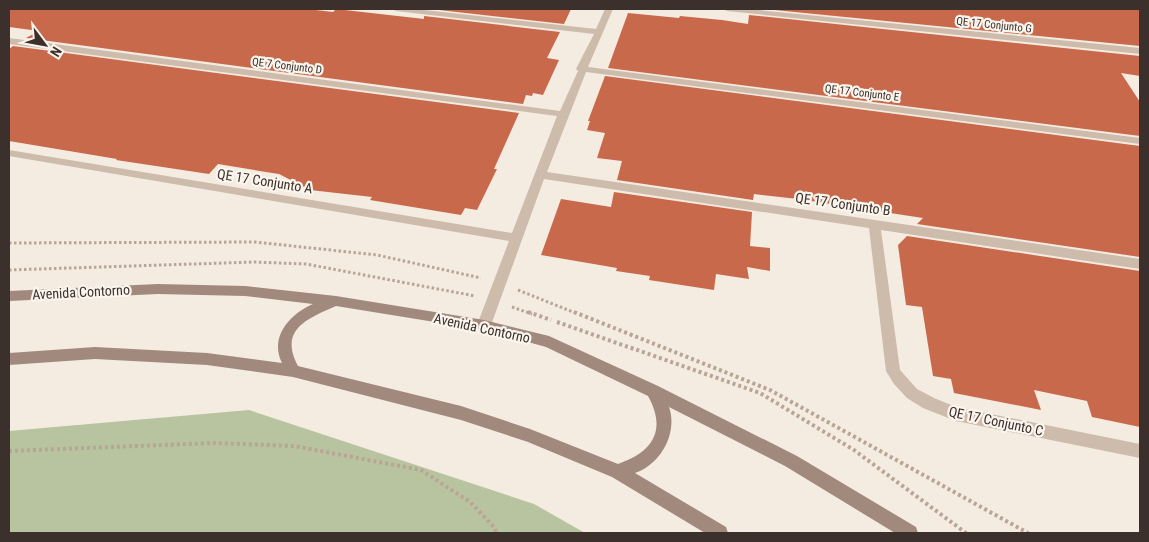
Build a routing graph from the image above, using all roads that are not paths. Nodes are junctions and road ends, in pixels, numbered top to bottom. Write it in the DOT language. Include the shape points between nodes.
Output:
graph roads {
  1 [pos="396,9"];
  2 [pos="609,9"];
  3 [pos="727,9"];
  4 [pos="599,32"];
  5 [pos="9,41"];
  6 [pos="1140,52"];
  7 [pos="582,69"];
  8 [pos="563,114"];
  9 [pos="1140,141"];
  10 [pos="9,153"];
  11 [pos="541,175"];
  12 [pos="874,224"];
  13 [pos="516,238"];
  14 [pos="1140,264"];
  15 [pos="9,296"];
  16 [pos="336,302"];
  17 [pos="484,325"];
  18 [pos="9,359"];
  19 [pos="292,371"];
  20 [pos="654,391"];
  21 [pos="1140,451"];
  22 [pos="618,472"];
  23 [pos="720,533"];
  24 [pos="910,533"];
  1 -- 4 [label="street"];
  2 -- 4 [label="street"];
  3 -- 6 [label="street, QE 17 Conjunto G"];
  4 -- 7 [label="street"];
  5 -- 8 [label="street, QE 7 Conjunto D"];
  7 -- 8 [label="street"];
  7 -- 9 [label="street, QE 17 Conjunto E"];
  8 -- 11 [label="street"];
  10 -- 13 [label="street, QE 17 Conjunto A"];
  11 -- 12 [label="street, QE 17 Conjunto B"];
  11 -- 13 [label="street"];
  12 -- 14 [label="street, QE 17 Conjunto B"];
  12 -- 21 [label="street, QE 17 Conjunto C" via="893,371 901,384 932,406 956,414"];
  13 -- 17 [label="street"];
  15 -- 16 [label="main road, Avenida Contorno" via="158,289 245,291"];
  16 -- 17 [label="main road, Avenida Contorno"];
  16 -- 19 [label="main road" via="302,315 287,333 283,352"];
  17 -- 20 [label="main road, Avenida Contorno" via="548,342"];
  18 -- 19 [label="main road" via="95,353 207,359"];
  19 -- 22 [label="main road" via="461,413 530,436"];
  20 -- 22 [label="main road" via="663,409 664,429 656,449 640,464"];
  20 -- 24 [label="main road, Avenida Contorno" via="791,461"];
  22 -- 23 [label="main road"];
}
